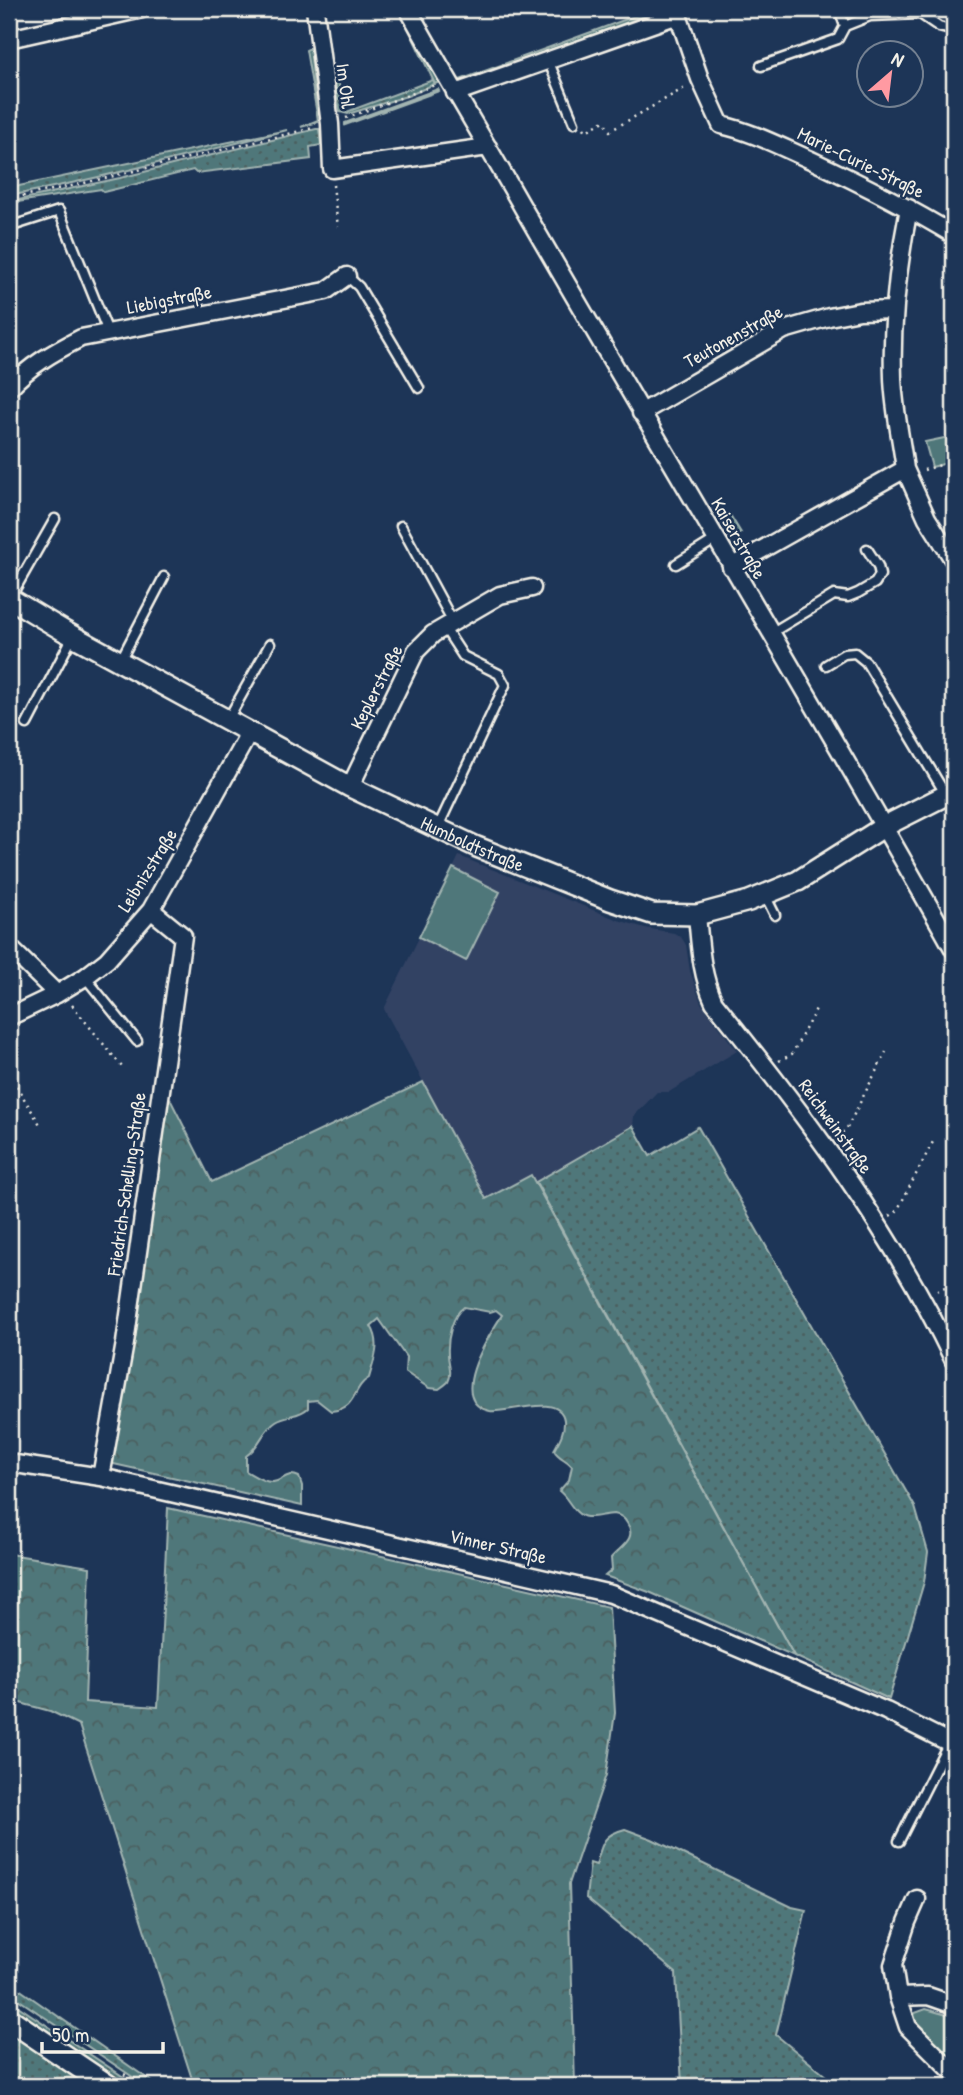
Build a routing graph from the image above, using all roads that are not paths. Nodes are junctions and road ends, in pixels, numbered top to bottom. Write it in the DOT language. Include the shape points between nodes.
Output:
graph roads {
  1 [pos="142,9"];
  2 [pos="315,9"];
  3 [pos="408,9"];
  4 [pos="839,9"];
  5 [pos="923,11"];
  6 [pos="845,26"];
  7 [pos="954,31"];
  8 [pos="9,39"];
  9 [pos="548,60"];
  10 [pos="761,66"];
  11 [pos="451,86"];
  12 [pos="574,123"];
  13 [pos="488,147"];
  14 [pos="909,208"];
  15 [pos="9,227"];
  16 [pos="954,236"];
  17 [pos="347,276"];
  18 [pos="894,310"];
  19 [pos="108,332"];
  20 [pos="9,388"];
  21 [pos="419,388"];
  22 [pos="641,413"];
  23 [pos="906,472"];
  24 [pos="55,519"];
  25 [pos="401,526"];
  26 [pos="716,539"];
  27 [pos="867,549"];
  28 [pos="954,561"];
  29 [pos="676,564"];
  30 [pos="732,567"];
  31 [pos="164,577"];
  32 [pos="532,588"];
  33 [pos="9,598"];
  34 [pos="448,625"];
  35 [pos="771,633"];
  36 [pos="73,636"];
  37 [pos="270,644"];
  38 [pos="119,662"];
  39 [pos="826,665"];
  40 [pos="227,721"];
  41 [pos="27,724"];
  42 [pos="249,733"];
  43 [pos="350,787"];
  44 [pos="950,793"];
  45 [pos="885,826"];
  46 [pos="437,828"];
  47 [pos="765,895"];
  48 [pos="151,911"];
  49 [pos="697,915"];
  50 [pos="775,915"];
  51 [pos="9,947"];
  52 [pos="954,950"];
  53 [pos="85,976"];
  54 [pos="59,992"];
  55 [pos="9,1017"];
  56 [pos="137,1041"];
  57 [pos="954,1361"];
  58 [pos="9,1463"];
  59 [pos="101,1476"];
  60 [pos="951,1744"];
  61 [pos="898,1841"];
  62 [pos="918,1899"];
  63 [pos="898,1997"];
  64 [pos="954,2005"];
  65 [pos="9,2019"];
  66 [pos="954,2073"];
  67 [pos="108,2086"];
  1 -- 8 [label="street"];
  2 -- 13 [label="street, Im Ohl" via="332,174"];
  3 -- 11 [label="street, Kaiserstraße"];
  4 -- 6 [label="lane"];
  5 -- 6 [label="lane" via="870,16"];
  5 -- 7 [label="lane" via="939,27"];
  6 -- 10 [label="lane" via="838,39"];
  9 -- 11 [label="street"];
  9 -- 12 [label="lane"];
  9 -- 14 [label="street, Marie-Curie-Straße" via="678,15 721,125 747,131"];
  11 -- 13 [label="street, Kaiserstraße"];
  13 -- 22 [label="street, Kaiserstraße"];
  14 -- 16 [label="street, Marie-Curie-Straße"];
  14 -- 18 [label="street"];
  15 -- 19 [label="lane" via="59,211"];
  17 -- 19 [label="street, Liebigstraße" via="326,291"];
  17 -- 21 [label="lane" via="359,286"];
  18 -- 22 [label="street, Teutonenstraße" via="849,313 784,330"];
  18 -- 23 [label="street" via="893,380"];
  19 -- 20 [label="street, Liebigstraße" via="81,338 46,356"];
  22 -- 26 [label="street, Kaiserstraße"];
  23 -- 28 [label="street"];
  23 -- 30 [label="street"];
  24 -- 33 [label="lane"];
  25 -- 34 [label="lane"];
  26 -- 29 [label="lane"];
  26 -- 30 [label="street, Kaiserstraße"];
  27 -- 35 [label="lane" via="878,566 880,575 875,583 848,597 834,595"];
  30 -- 35 [label="street, Kaiserstraße"];
  31 -- 38 [label="lane"];
  32 -- 34 [label="street, Keplerstraße" via="500,595"];
  33 -- 36 [label="street, Humboldtstraße"];
  34 -- 43 [label="street, Keplerstraße" via="416,651"];
  34 -- 46 [label="lane" via="463,656 499,674 505,684"];
  35 -- 45 [label="street, Kaiserstraße"];
  36 -- 38 [label="street, Humboldtstraße"];
  36 -- 41 [label="lane"];
  37 -- 40 [label="lane"];
  38 -- 40 [label="street, Humboldtstraße"];
  39 -- 44 [label="lane" via="855,653 866,662"];
  40 -- 42 [label="street, Humboldtstraße"];
  42 -- 43 [label="street, Humboldtstraße"];
  42 -- 48 [label="street, Leibnizstraße"];
  43 -- 46 [label="street, Humboldtstraße"];
  44 -- 45 [label="street, Humboldtstraße"];
  45 -- 47 [label="street, Humboldtstraße" via="798,881"];
  45 -- 52 [label="street, Kaiserstraße"];
  46 -- 49 [label="street, Humboldtstraße" via="652,914"];
  47 -- 49 [label="street, Humboldtstraße"];
  47 -- 50 [label="lane"];
  48 -- 53 [label="street, Leibnizstraße" via="107,960"];
  48 -- 59 [label="street, Friedrich-Schelling-Straße" via="183,936 125,1343"];
  49 -- 57 [label="street, Reichweinstraße" via="705,982 714,1002 824,1143 878,1223"];
  51 -- 54 [label="street"];
  53 -- 54 [label="street, Leibnizstraße"];
  53 -- 56 [label="lane"];
  54 -- 55 [label="street, Leibnizstraße"];
  58 -- 59 [label="street, Vinner Straße"];
  59 -- 60 [label="street, Vinner Straße" via="611,1594 886,1711"];
  60 -- 61 [label="lane"];
  62 -- 63 [label="street" via="893,1965"];
  63 -- 64 [label="street" via="928,1996"];
  63 -- 66 [label="street" via="908,2027"];
  65 -- 67 [label="main road"];
}
